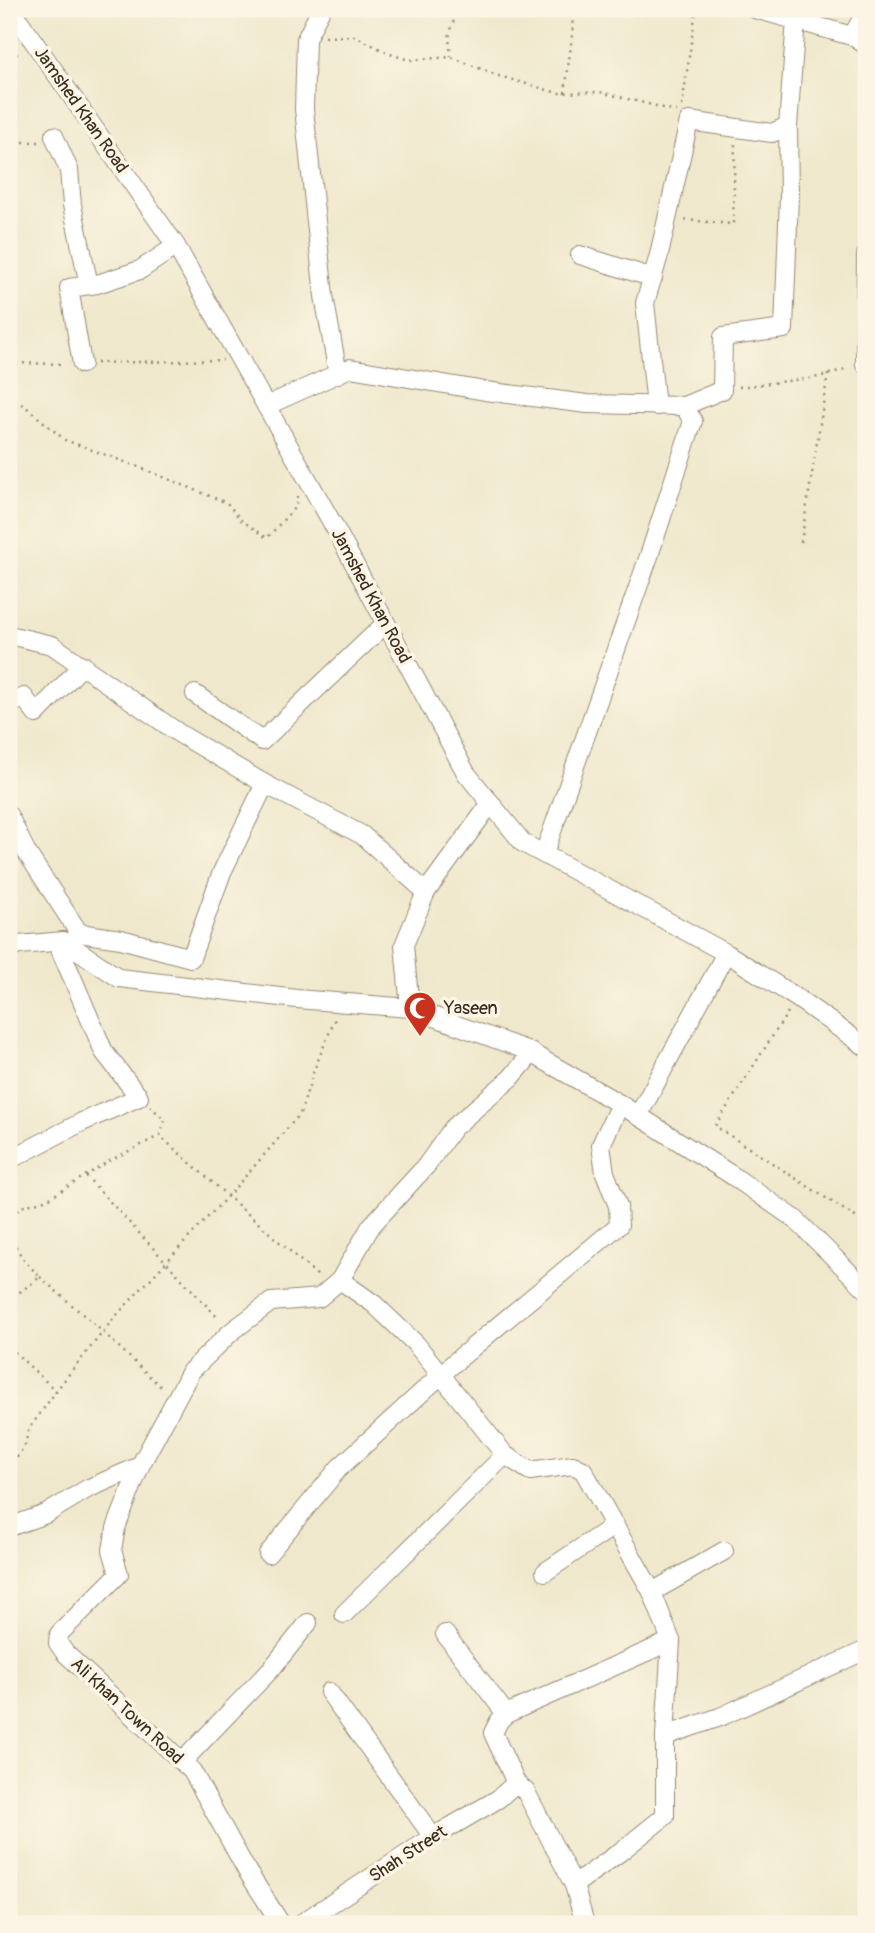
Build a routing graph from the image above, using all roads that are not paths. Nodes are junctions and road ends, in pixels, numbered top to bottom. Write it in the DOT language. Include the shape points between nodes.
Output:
graph roads {
  1 [pos="11,9"];
  2 [pos="321,9"];
  3 [pos="755,9"];
  4 [pos="866,12"];
  5 [pos="796,20"];
  6 [pos="859,41"];
  7 [pos="788,126"];
  8 [pos="54,136"];
  9 [pos="176,246"];
  10 [pos="580,255"];
  11 [pos="866,255"];
  12 [pos="653,278"];
  13 [pos="89,285"];
  14 [pos="82,364"];
  15 [pos="865,365"];
  16 [pos="338,374"];
  17 [pos="266,406"];
  18 [pos="656,406"];
  19 [pos="684,407"];
  20 [pos="386,623"];
  21 [pos="9,635"];
  22 [pos="83,665"];
  23 [pos="195,694"];
  24 [pos="9,705"];
  25 [pos="265,784"];
  26 [pos="491,803"];
  27 [pos="9,816"];
  28 [pos="544,854"];
  29 [pos="426,892"];
  30 [pos="57,942"];
  31 [pos="9,949"];
  32 [pos="726,953"];
  33 [pos="410,1008"];
  34 [pos="866,1047"];
  35 [pos="532,1053"];
  36 [pos="620,1104"];
  37 [pos="638,1116"];
  38 [pos="9,1160"];
  39 [pos="335,1284"];
  40 [pos="866,1289"];
  41 [pos="440,1376"];
  42 [pos="505,1455"];
  43 [pos="140,1466"];
  44 [pos="615,1525"];
  45 [pos="9,1527"];
  46 [pos="724,1551"];
  47 [pos="268,1555"];
  48 [pos="545,1572"];
  49 [pos="652,1591"];
  50 [pos="344,1614"];
  51 [pos="308,1623"];
  52 [pos="445,1634"];
  53 [pos="671,1641"];
  54 [pos="866,1650"];
  55 [pos="329,1692"];
  56 [pos="506,1714"];
  57 [pos="665,1736"];
  58 [pos="182,1762"];
  59 [pos="516,1783"];
  60 [pos="433,1837"];
  61 [pos="574,1885"];
  62 [pos="281,1924"];
  63 [pos="300,1924"];
  64 [pos="585,1924"];
  1 -- 9 [label="street, Jamshed Khan Road"];
  2 -- 16 [label="street" via="306,39 304,109 324,296"];
  3 -- 5 [label="street"];
  4 -- 6 [label="street"];
  5 -- 6 [label="street"];
  5 -- 7 [label="street"];
  7 -- 12 [label="street" via="772,133 690,121"];
  7 -- 19 [label="street" via="784,330 723,337 722,390"];
  8 -- 13 [label="street" via="69,170"];
  9 -- 13 [label="street" via="140,270"];
  9 -- 17 [label="street, Jamshed Khan Road"];
  10 -- 12 [label="street"];
  11 -- 15 [label="street"];
  12 -- 18 [label="street" via="645,303"];
  13 -- 14 [label="street" via="69,288"];
  16 -- 17 [label="street"];
  16 -- 18 [label="street" via="350,368 587,404"];
  17 -- 20 [label="street, Jamshed Khan Road"];
  18 -- 19 [label="street"];
  19 -- 28 [label="street" via="693,421"];
  20 -- 23 [label="street" via="262,741"];
  20 -- 26 [label="street, Jamshed Khan Road" via="466,774"];
  21 -- 22 [label="street" via="52,645"];
  22 -- 24 [label="street" via="36,714 24,696"];
  22 -- 25 [label="street" via="180,734"];
  25 -- 27 [label="street" via="222,872 191,958 79,933 27,853"];
  25 -- 29 [label="street" via="362,835"];
  26 -- 28 [label="street, Jamshed Khan Road" via="523,843"];
  26 -- 29 [label="street"];
  28 -- 32 [label="street, Jamshed Khan Road"];
  29 -- 33 [label="street" via="404,945"];
  30 -- 31 [label="street"];
  30 -- 33 [label="street" via="64,941 119,978"];
  30 -- 38 [label="street" via="104,1052 139,1097"];
  32 -- 34 [label="street, Jamshed Khan Road"];
  32 -- 37 [label="street"];
  33 -- 35 [label="street"];
  35 -- 36 [label="street"];
  35 -- 39 [label="street" via="511,1078 453,1128 426,1166 371,1226"];
  36 -- 37 [label="street"];
  36 -- 41 [label="street" via="601,1145 619,1225"];
  37 -- 40 [label="street" via="795,1219"];
  39 -- 41 [label="street" via="374,1304"];
  39 -- 43 [label="street" via="319,1297 271,1302 231,1332 191,1371"];
  41 -- 42 [label="street"];
  41 -- 47 [label="street" via="339,1468"];
  42 -- 44 [label="street" via="530,1471 573,1465 583,1470"];
  42 -- 50 [label="street"];
  43 -- 45 [label="street" via="87,1489 46,1514"];
  43 -- 58 [label="street, Ali Khan Town Road" via="116,1528 112,1550 119,1574 59,1634 58,1643"];
  44 -- 48 [label="street"];
  44 -- 49 [label="street"];
  46 -- 49 [label="street"];
  49 -- 53 [label="street"];
  51 -- 58 [label="street" via="272,1668"];
  52 -- 56 [label="street"];
  53 -- 56 [label="street"];
  53 -- 57 [label="street"];
  54 -- 57 [label="street" via="720,1717"];
  55 -- 60 [label="street"];
  56 -- 59 [label="street" via="493,1733"];
  57 -- 61 [label="street" via="665,1816"];
  58 -- 62 [label="street, Ali Khan Town Road" via="192,1771"];
  59 -- 60 [label="street, Shah Street" via="498,1799"];
  59 -- 61 [label="street" via="526,1792"];
  60 -- 63 [label="street, Shah Street"];
  61 -- 64 [label="street"];
}
